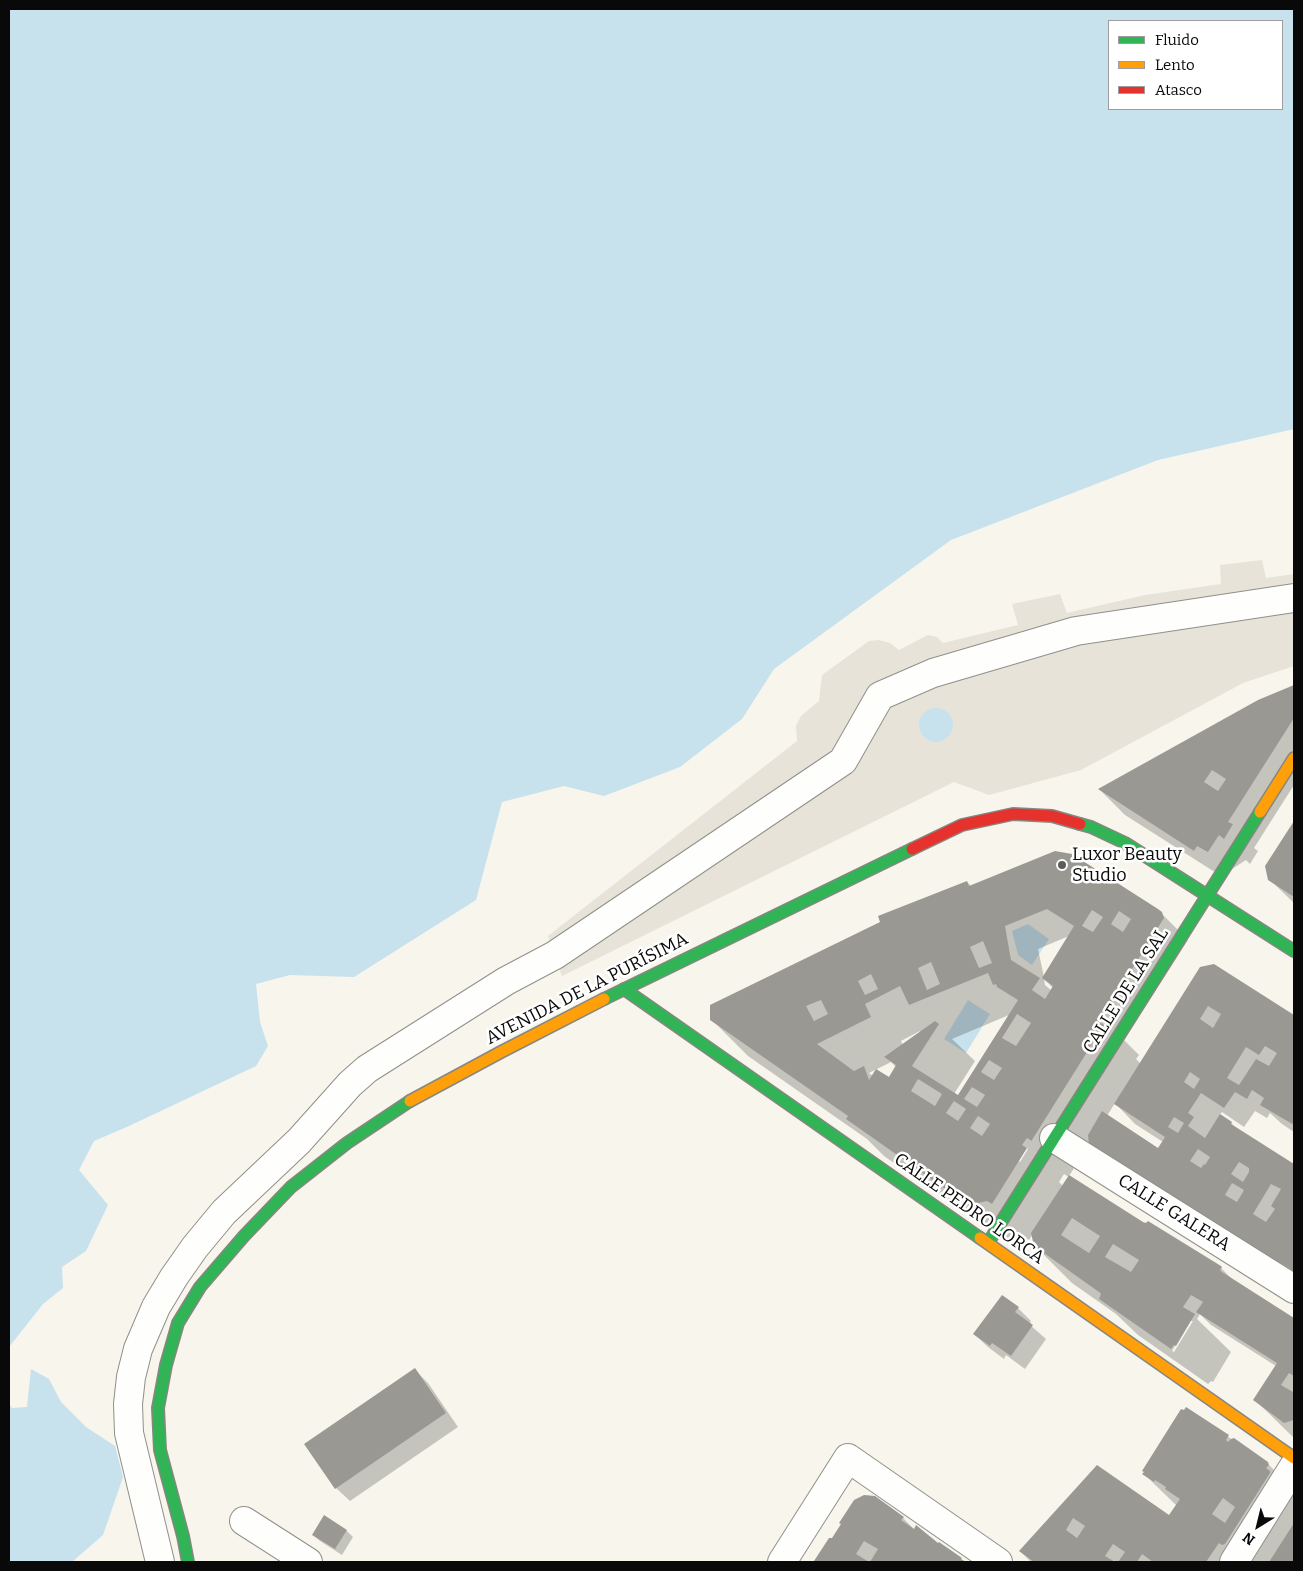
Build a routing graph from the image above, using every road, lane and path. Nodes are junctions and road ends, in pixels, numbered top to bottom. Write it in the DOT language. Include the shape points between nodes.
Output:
graph roads {
  1 [pos="1294,598"];
  2 [pos="1294,758"];
  3 [pos="1208,895"];
  4 [pos="1294,951"];
  5 [pos="624,989"];
  6 [pos="1054,1138"];
  7 [pos="988,1243"];
  8 [pos="1294,1289"];
  9 [pos="1294,1458"];
  10 [pos="1294,1466"];
  11 [pos="244,1521"];
  12 [pos="160,1562"];
  13 [pos="188,1562"];
  14 [pos="308,1562"];
  15 [pos="782,1562"];
  16 [pos="998,1562"];
  17 [pos="1234,1562"];
  1 -- 12 [label="street" via="1076,631 933,673 880,696 843,761 554,955 506,981 367,1069 299,1141 224,1212 174,1277 145,1332 131,1377 129,1433"];
  2 -- 3 [label="street, CALLE DE LA SAL"];
  3 -- 4 [label="street, AVENIDA DE LA PURÍSIMA"];
  3 -- 5 [label="street, AVENIDA DE LA PURÍSIMA" via="1125,843 1091,827 1052,816 1013,814 962,825"];
  3 -- 6 [label="street, CALLE DE LA SAL"];
  5 -- 7 [label="street, CALLE PEDRO LORCA"];
  5 -- 13 [label="street, AVENIDA DE LA PURÍSIMA" via="412,1100 347,1144 291,1187 200,1287 178,1323 158,1408 160,1450"];
  6 -- 7 [label="street, CALLE DE LA SAL"];
  6 -- 8 [label="street, CALLE GALERA"];
  7 -- 9 [label="street, CALLE PEDRO LORCA"];
  10 -- 17 [label="street"];
  11 -- 14 [label="street"];
  15 -- 16 [label="street" via="848,1458"];
}
